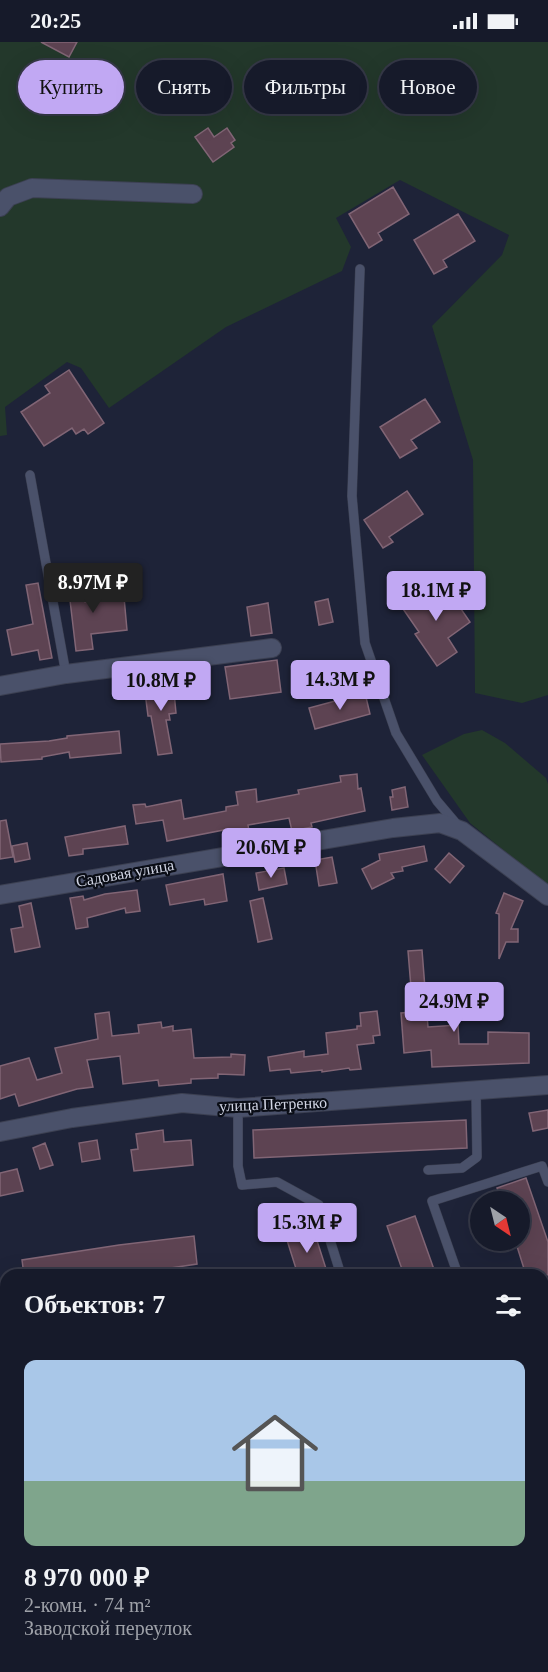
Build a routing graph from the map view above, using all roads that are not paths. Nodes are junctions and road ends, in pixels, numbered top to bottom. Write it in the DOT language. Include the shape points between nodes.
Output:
graph roads {
  1 [pos="193,194"];
  2 [pos="0,207"];
  3 [pos="360,269"];
  4 [pos="30,475"];
  5 [pos="272,648"];
  6 [pos="66,674"];
  7 [pos="0,686"];
  8 [pos="462,831"];
  9 [pos="0,895"];
  10 [pos="548,896"];
  11 [pos="548,1085"];
  12 [pos="476,1092"];
  13 [pos="237,1108"];
  14 [pos="0,1132"];
  15 [pos="428,1170"];
  16 [pos="548,1182"];
  17 [pos="339,1269"];
  18 [pos="456,1269"];
  1 -- 2 [label="street" via="32,188 8,197"];
  3 -- 8 [label="lane" via="352,495 365,643 396,733 437,801"];
  4 -- 6 [label="lane"];
  5 -- 6 [label="street"];
  6 -- 7 [label="street"];
  8 -- 9 [label="street, Садовая улица" via="440,823 393,828"];
  8 -- 10 [label="street, Садовая улица"];
  11 -- 12 [label="street, улица Петренко"];
  12 -- 13 [label="street, улица Петренко"];
  12 -- 15 [label="lane" via="477,1156 462,1168"];
  13 -- 14 [label="street, улица Петренко" via="182,1103"];
  13 -- 17 [label="lane" via="242,1185 277,1182 319,1205"];
  16 -- 18 [label="lane" via="542,1166 432,1202"];
}
